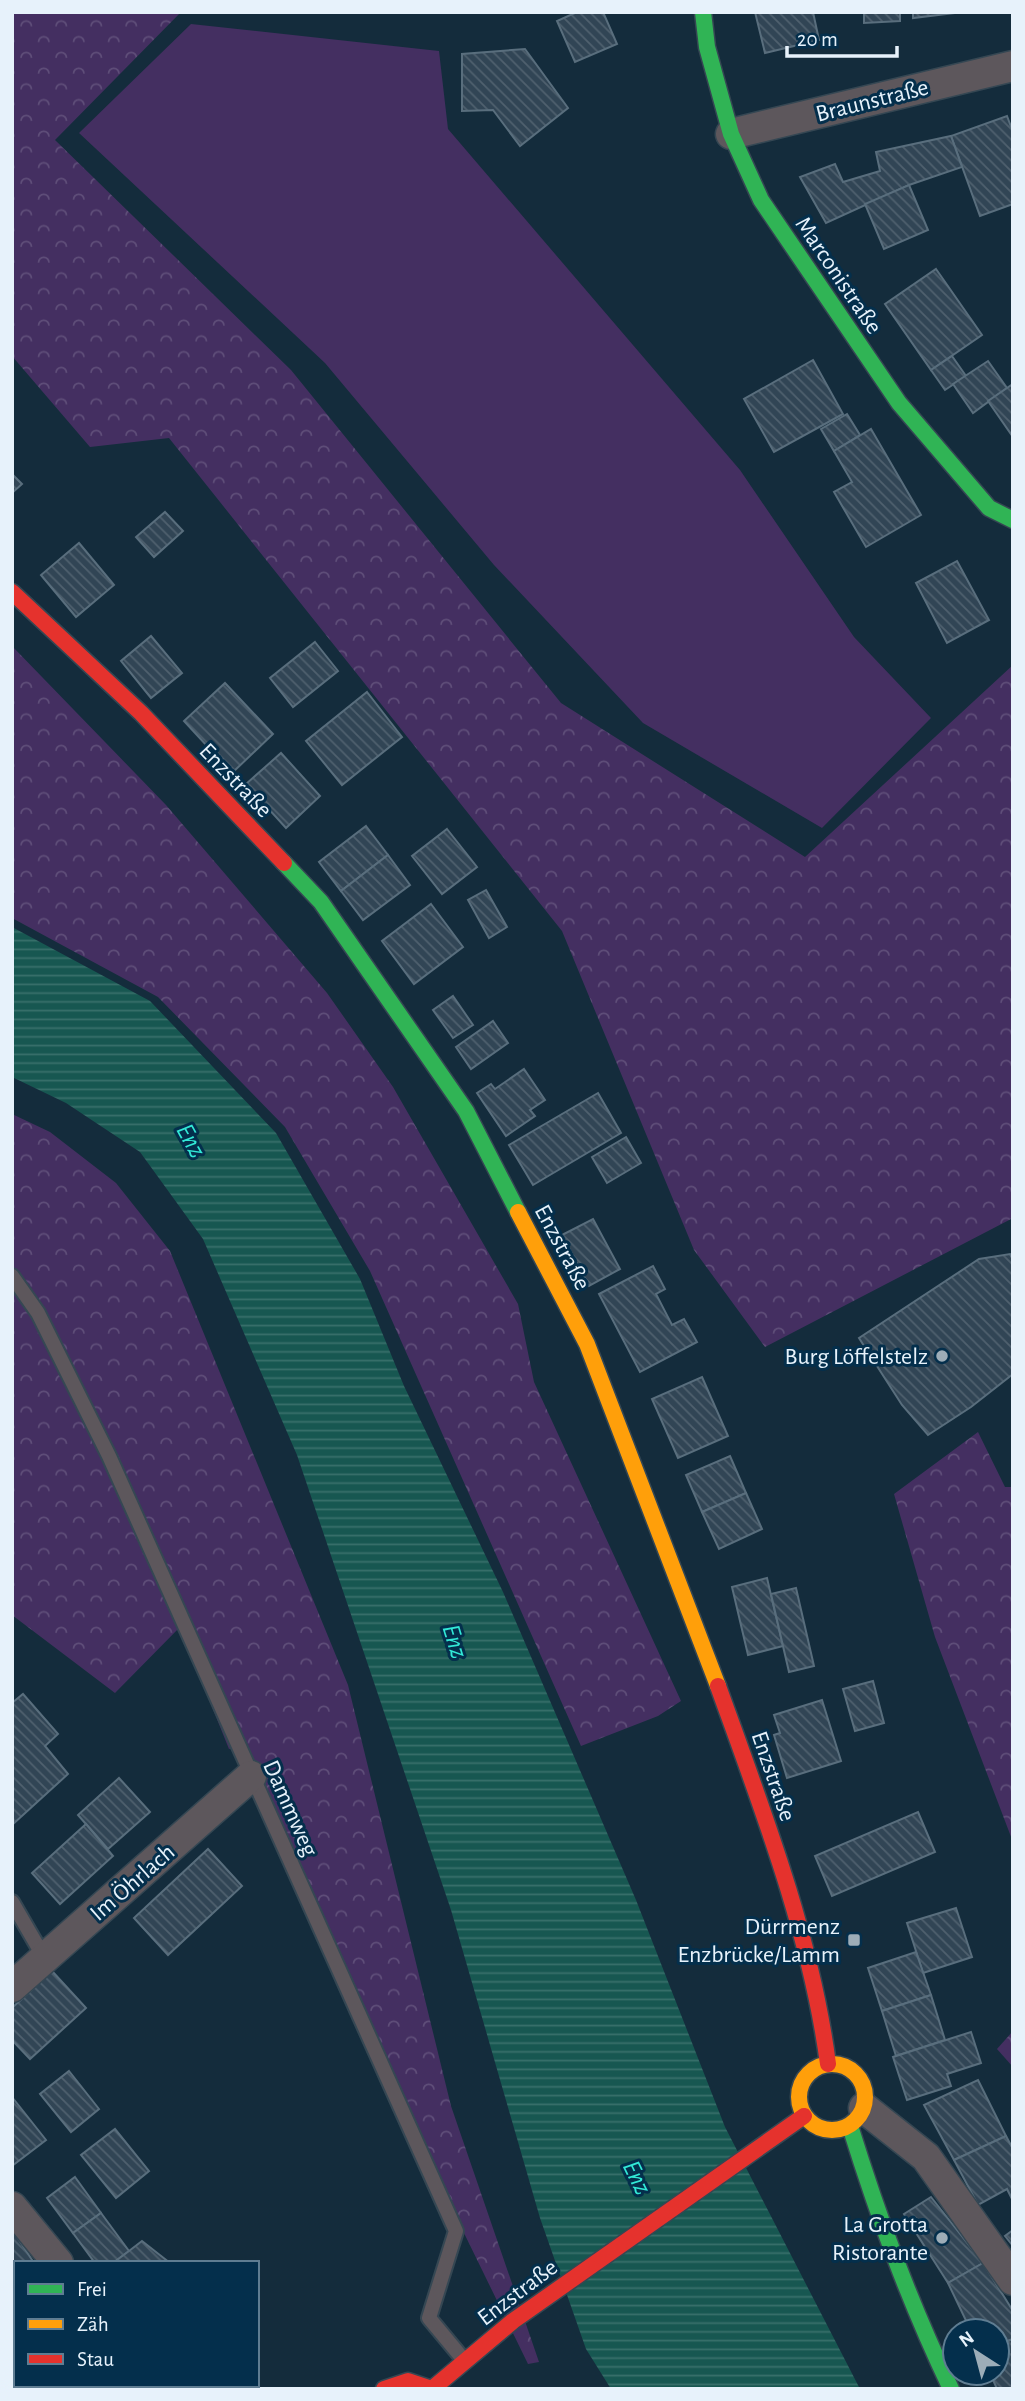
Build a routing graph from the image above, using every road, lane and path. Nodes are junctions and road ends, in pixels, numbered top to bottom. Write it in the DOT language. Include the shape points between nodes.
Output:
graph roads {
  1 [pos="703,12"];
  2 [pos="1013,66"];
  3 [pos="731,134"];
  4 [pos="1013,520"];
  5 [pos="12,592"];
  6 [pos="12,1276"];
  7 [pos="251,1776"];
  8 [pos="12,1902"];
  9 [pos="45,1959"];
  10 [pos="12,1987"];
  11 [pos="828,2064"];
  12 [pos="804,2116"];
  13 [pos="857,2117"];
  14 [pos="12,2207"];
  15 [pos="56,2261"];
  16 [pos="1013,2280"];
  17 [pos="465,2361"];
  18 [pos="384,2389"];
  19 [pos="432,2389"];
  20 [pos="951,2389"];
  1 -- 3 [label="main road, Marconistraße" via="707,47"];
  2 -- 3 [label="street, Braunstraße"];
  3 -- 4 [label="main road, Marconistraße" via="761,200 899,403 989,508"];
  5 -- 11 [label="main road, Enzstraße" via="141,713 321,902 466,1111 587,1344 714,1674 777,1855 821,2011"];
  6 -- 7 [label="lane, Dammweg" via="38,1313 109,1456"];
  7 -- 9 [label="street, Im Öhrlach"];
  7 -- 17 [label="lane, Dammweg" via="456,2231 429,2318"];
  8 -- 9 [label="lane"];
  9 -- 10 [label="street, Im Öhrlach"];
  11 -- 12 [label="main road" via="817,2067 802,2083 799,2105"];
  11 -- 13 [label="main road" via="850,2069 858,2076 866,2097"];
  12 -- 13 [label="main road" via="830,2131"];
  12 -- 17 [label="main road, Enzstraße" via="513,2321"];
  13 -- 16 [label="street" via="926,2157"];
  13 -- 20 [label="main road" via="887,2243"];
  14 -- 15 [label="street"];
  17 -- 19 [label="main road, Enzstraße"];
  18 -- 19 [label="main road" via="408,2381"];
}
